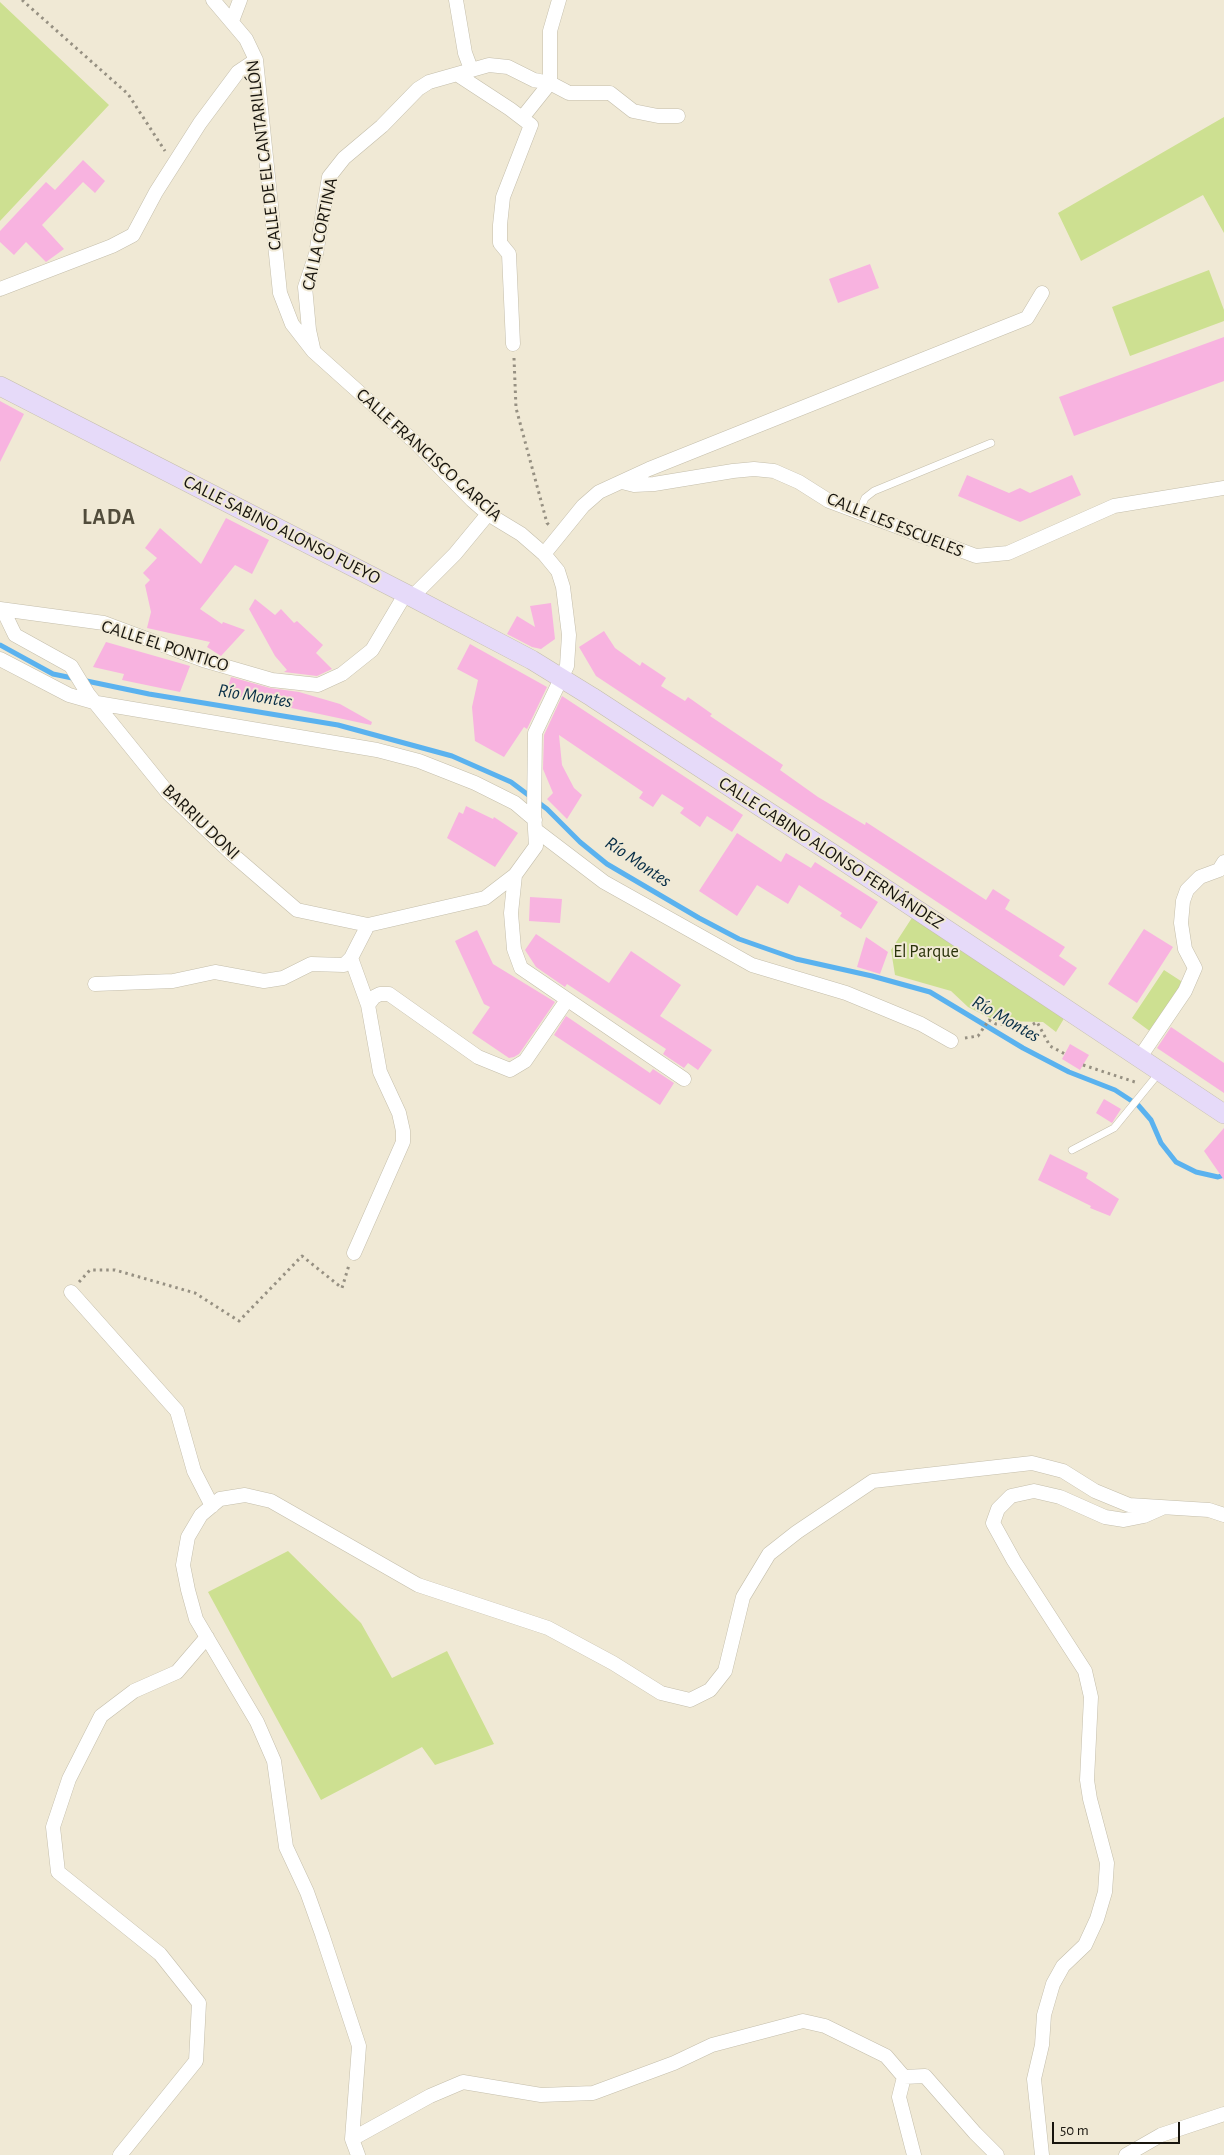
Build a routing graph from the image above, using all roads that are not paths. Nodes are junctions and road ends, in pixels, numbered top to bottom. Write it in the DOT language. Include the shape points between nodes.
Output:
graph roads {
  1 [pos="213,0"];
  2 [pos="240,0"];
  3 [pos="456,0"];
  4 [pos="559,0"];
  5 [pos="232,21"];
  6 [pos="256,60"];
  7 [pos="464,72"];
  8 [pos="550,83"];
  9 [pos="678,116"];
  10 [pos="522,118"];
  11 [pos="0,289"];
  12 [pos="280,293"];
  13 [pos="1042,293"];
  14 [pos="513,344"];
  15 [pos="313,351"];
  16 [pos="0,386"];
  17 [pos="991,443"];
  18 [pos="622,482"];
  19 [pos="1224,488"];
  20 [pos="859,512"];
  21 [pos="488,514"];
  22 [pos="544,554"];
  23 [pos="409,595"];
  24 [pos="1,610"];
  25 [pos="0,659"];
  26 [pos="561,678"];
  27 [pos="92,699"];
  28 [pos="535,821"];
  29 [pos="1224,862"];
  30 [pos="515,875"];
  31 [pos="368,924"];
  32 [pos="351,958"];
  33 [pos="96,984"];
  34 [pos="567,1000"];
  35 [pos="368,1005"];
  36 [pos="950,1041"];
  37 [pos="1140,1057"];
  38 [pos="1161,1071"];
  39 [pos="684,1079"];
  40 [pos="1224,1114"];
  41 [pos="1072,1150"];
  42 [pos="354,1253"];
  43 [pos="71,1292"];
  44 [pos="212,1506"];
  45 [pos="1165,1507"];
  46 [pos="1224,1515"];
  47 [pos="208,1637"];
  48 [pos="904,2076"];
  49 [pos="1224,2114"];
  50 [pos="352,2139"];
  51 [pos="120,2155"];
  52 [pos="358,2155"];
  53 [pos="914,2155"];
  54 [pos="997,2155"];
  55 [pos="1042,2155"];
  56 [pos="1126,2155"];
  1 -- 5 [label="street, CALLE DE EL CANTARILLÓN"];
  2 -- 5 [label="street"];
  3 -- 7 [label="street" via="465,53"];
  4 -- 8 [label="street" via="550,31"];
  5 -- 6 [label="street, CALLE DE EL CANTARILLÓN"];
  6 -- 11 [label="street" via="230,82 156,192 133,235"];
  6 -- 12 [label="street, CALLE DE EL CANTARILLÓN"];
  7 -- 8 [label="street, CAI LA CORTINA" via="489,65 508,67 534,80"];
  7 -- 10 [label="street"];
  7 -- 15 [label="street, CAI LA CORTINA" via="429,82 418,90 334,169 325,192 316,254 305,287"];
  8 -- 9 [label="street, CAI LA CORTINA" via="569,93 610,93 633,110 658,116"];
  8 -- 10 [label="street"];
  10 -- 14 [label="street" via="531,125 503,197 500,225 500,243 509,254"];
  12 -- 15 [label="street, CALLE FRANCISCO GARCÍA" via="292,324"];
  13 -- 18 [label="street" via="1027,318"];
  15 -- 21 [label="street, CALLE FRANCISCO GARCÍA" via="418,445"];
  16 -- 23 [label="street, CALLE SABINO ALONSO FUEYO"];
  17 -- 20 [label="lane" via="874,491 865,498"];
  18 -- 20 [label="street, CALLE LES ESCUELES" via="654,484 733,471 774,470 829,501"];
  18 -- 22 [label="street" via="593,497"];
  19 -- 20 [label="street, CALLE LES ESCUELES" via="1114,506 1008,553 988,556 962,552"];
  21 -- 22 [label="street, CALLE FRANCISCO GARCÍA"];
  21 -- 23 [label="street, CALLE EL PONTICO" via="460,549"];
  22 -- 26 [label="street, CALLE FRANCISCO GARCÍA" via="558,571 563,587 569,635 567,666"];
  23 -- 24 [label="street, CALLE EL PONTICO" via="372,650 342,674 318,685 272,680 203,660 104,623"];
  23 -- 26 [label="street, CALLE SABINO ALONSO FUEYO"];
  24 -- 27 [label="street, BARRIU DONI" via="15,634 71,666"];
  25 -- 27 [label="street" via="69,695"];
  26 -- 28 [label="street, BARRIU DONI" via="535,733"];
  26 -- 37 [label="street, CALLE GABINO ALONSO FERNÁNDEZ"];
  27 -- 28 [label="street" via="377,750 419,761 515,803"];
  27 -- 31 [label="street, BARRIU DONI" via="168,793 297,910"];
  28 -- 30 [label="street, BARRIU DONI" via="536,846"];
  28 -- 36 [label="street" via="604,882 752,965 846,993 921,1024"];
  29 -- 37 [label="street" via="1219,870 1200,877 1187,890 1180,923 1185,948 1195,968 1185,991"];
  30 -- 31 [label="street, BARRIU DONI" via="486,898"];
  30 -- 34 [label="street" via="514,949 522,968"];
  31 -- 32 [label="street"];
  32 -- 33 [label="street" via="344,965 312,964 283,978 264,981 215,972 173,980"];
  32 -- 35 [label="street"];
  34 -- 35 [label="street" via="525,1060 510,1070 478,1057 389,994 374,997"];
  34 -- 39 [label="street"];
  35 -- 42 [label="street" via="380,1072 399,1113 403,1142"];
  37 -- 38 [label="street, CALLE GABINO ALONSO FERNÁNDEZ"];
  38 -- 40 [label="street, CALLE GABINO ALONSO FERNÁNDEZ"];
  38 -- 41 [label="lane" via="1114,1128"];
  43 -- 44 [label="street" via="177,1411 194,1471"];
  44 -- 45 [label="street" via="220,1499 245,1495 271,1501 418,1585 548,1628 614,1662 661,1693 690,1700 710,1690 725,1671 743,1597 769,1554 873,1481 1032,1463 1063,1471 1129,1505"];
  44 -- 47 [label="street" via="201,1515 188,1537 183,1565 196,1618"];
  45 -- 46 [label="street" via="1209,1510"];
  45 -- 55 [label="street" via="1124,1520 1105,1517 1060,1497 1034,1491 1011,1496 998,1509 993,1523 1009,1554 1086,1671 1091,1697 1087,1780 1107,1863 1105,1892 1097,1919 1085,1945 1063,1966 1053,1984 1044,2015 1042,2044 1034,2079"];
  47 -- 50 [label="street" via="257,1722 274,1761 286,1847 313,1909 359,2046"];
  47 -- 51 [label="street" via="177,1672 134,1691 101,1716 68,1778 53,1827 58,1872 160,1954 199,2003 196,2061"];
  48 -- 50 [label="street" via="886,2056 825,2026 803,2021 712,2045 593,2093 541,2095 463,2082 430,2096"];
  48 -- 53 [label="street" via="899,2097"];
  48 -- 54 [label="street" via="926,2076"];
  49 -- 56 [label="street" via="1161,2135"];
  50 -- 52 [label="street"];
}
